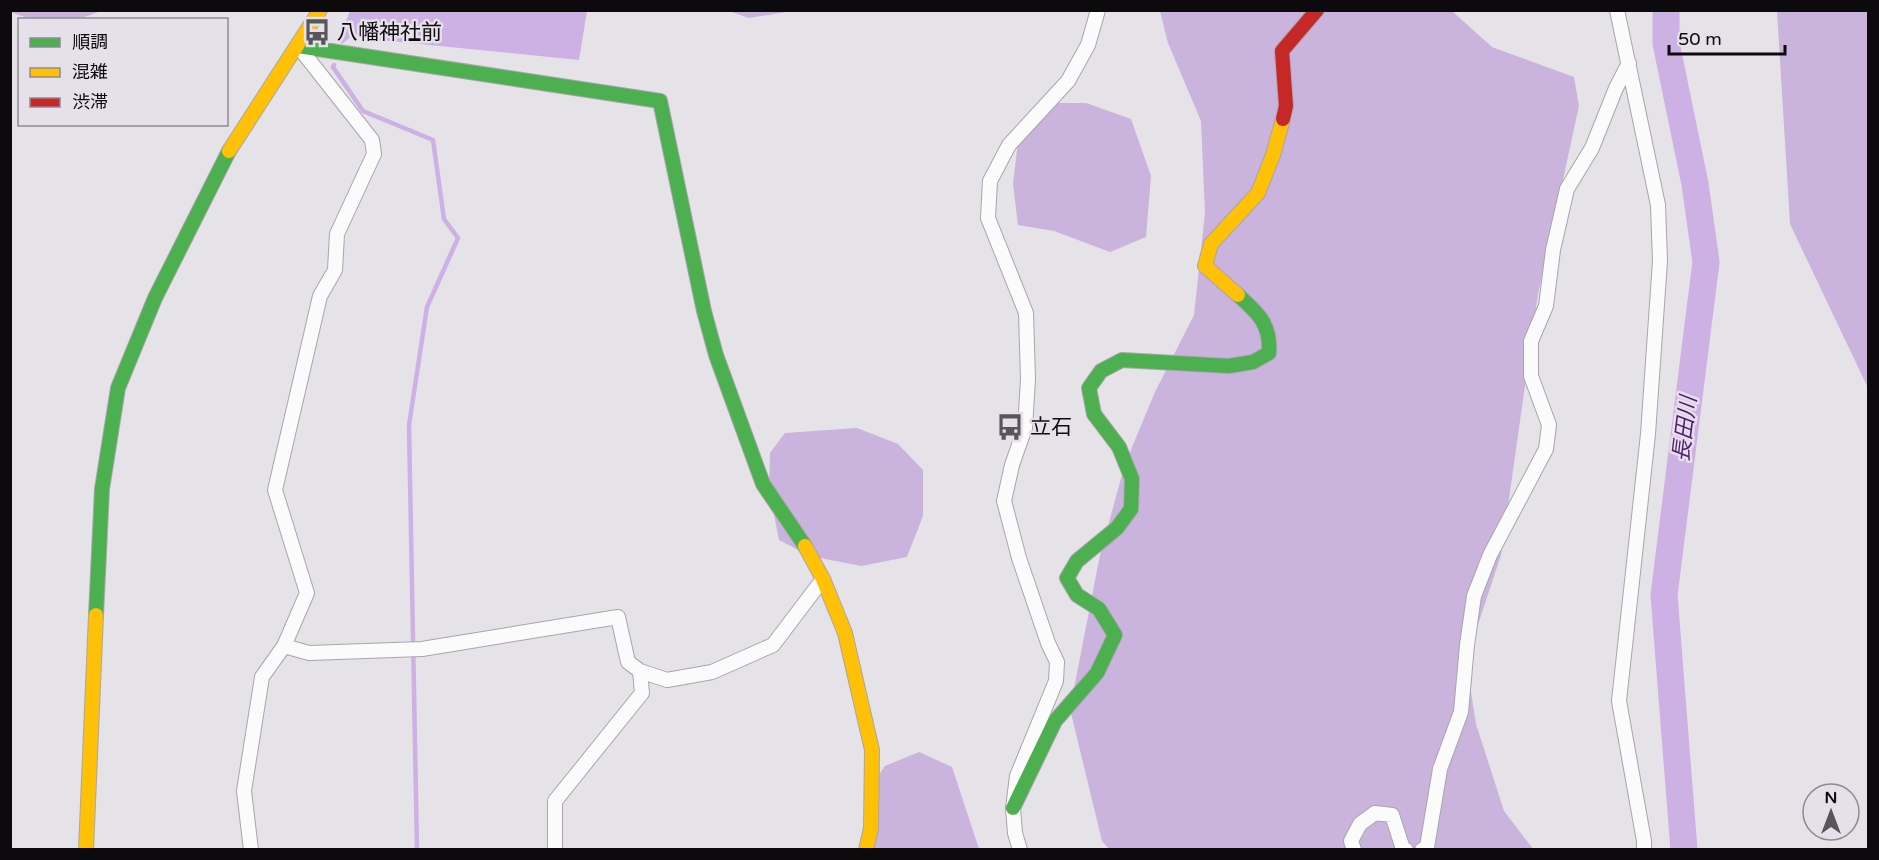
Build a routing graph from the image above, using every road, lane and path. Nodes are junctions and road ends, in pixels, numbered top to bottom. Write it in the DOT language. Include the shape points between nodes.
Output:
graph roads {
  1 [pos="320,10"];
  2 [pos="1098,10"];
  3 [pos="1317,10"];
  4 [pos="1617,10"];
  5 [pos="298,46"];
  6 [pos="1629,63"];
  7 [pos="823,579"];
  8 [pos="284,646"];
  9 [pos="640,671"];
  10 [pos="1013,808"];
  11 [pos="86,849"];
  12 [pos="251,849"];
  13 [pos="555,849"];
  14 [pos="866,849"];
  15 [pos="1020,849"];
  16 [pos="1354,849"];
  17 [pos="1406,849"];
  18 [pos="1422,849"];
  19 [pos="1644,849"];
  1 -- 5 [label="street"];
  2 -- 10 [label="street" via="1088,45 1068,81 1009,145 990,181 988,218 1026,313 1025,428 1004,501 1019,558 1057,662 1056,681 1017,776"];
  3 -- 10 [label="street" via="1282,51 1286,106 1258,193 1211,244 1205,266 1258,313 1270,337 1269,353 1253,362 1229,366 1122,360 1101,371 1089,388 1094,414 1119,447 1132,480 1131,509 1117,528 1077,561 1067,578 1077,595 1099,609 1115,635 1096,673 1055,721"];
  4 -- 6 [label="street"];
  5 -- 7 [label="street" via="660,101 716,355 763,484"];
  5 -- 8 [label="street" via="372,140 374,154 337,234 335,270 320,296 276,490 307,593"];
  5 -- 11 [label="street" via="223,160 155,298 118,388 102,489"];
  6 -- 18 [label="street" via="1592,148 1567,189 1552,250 1546,306 1531,341 1531,376 1549,425 1546,449 1490,555 1474,596 1461,712 1440,769 1427,847"];
  6 -- 19 [label="street" via="1658,205 1660,261 1648,434 1618,701"];
  7 -- 9 [label="street" via="773,645 712,672 667,680"];
  7 -- 14 [label="street" via="845,633 872,750 871,828"];
  8 -- 9 [label="street" via="309,653 422,649 618,617 628,662"];
  8 -- 12 [label="street" via="262,677 244,791"];
  9 -- 13 [label="street" via="642,693 555,801"];
  10 -- 15 [label="street"];
  16 -- 17 [label="street" via="1352,841 1360,824 1375,813 1392,815"];
}
